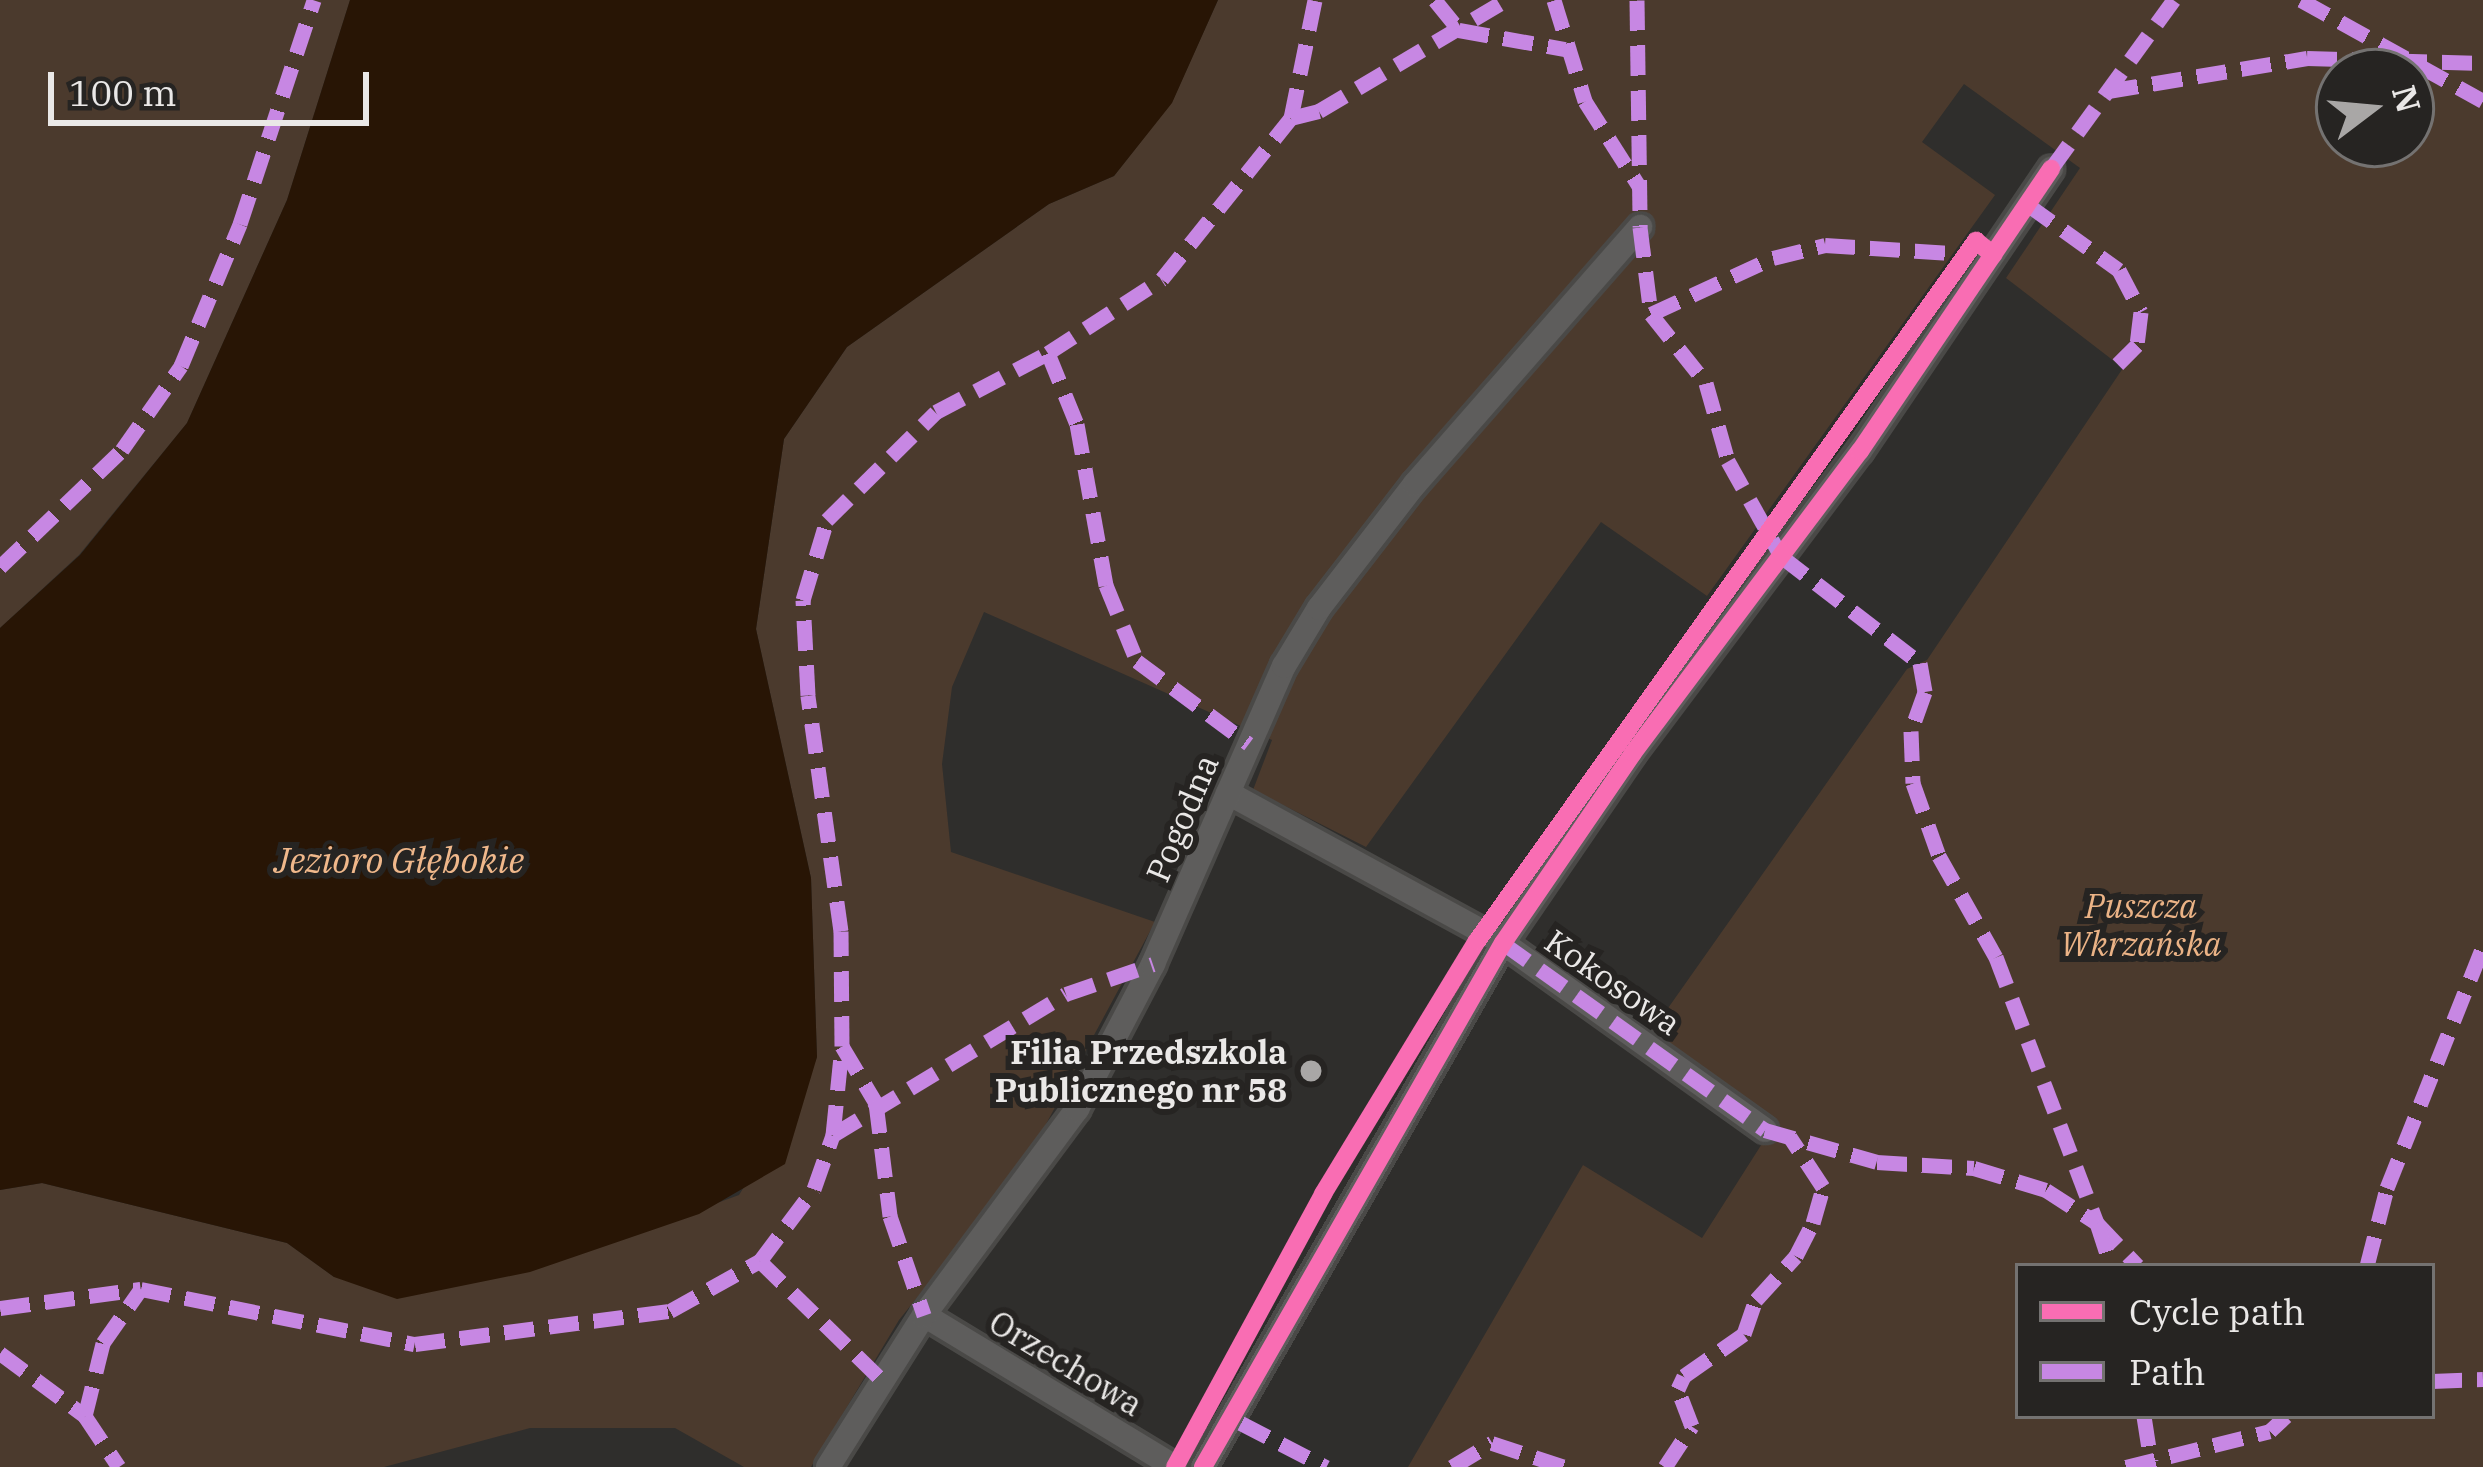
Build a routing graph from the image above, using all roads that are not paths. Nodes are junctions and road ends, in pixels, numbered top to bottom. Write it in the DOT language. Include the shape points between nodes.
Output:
graph roads {
  1 [pos="2051,169"];
  2 [pos="1640,227"];
  3 [pos="1228,793"];
  4 [pos="1503,944"];
  5 [pos="1765,1130"];
  6 [pos="924,1315"];
  7 [pos="828,1467"];
  8 [pos="1174,1467"];
  9 [pos="1203,1467"];
  1 -- 4 [label="street" via="1860,451 1633,753"];
  2 -- 3 [label="street, Pogodna" via="1348,567 1284,666"];
  3 -- 4 [label="street, Kokosowa"];
  3 -- 6 [label="street, Pogodna" via="1154,964 1077,1109"];
  4 -- 5 [label="street, Kokosowa"];
  4 -- 9 [label="street"];
  6 -- 7 [label="street, Pogodna"];
  6 -- 8 [label="street, Orzechowa"];
}
